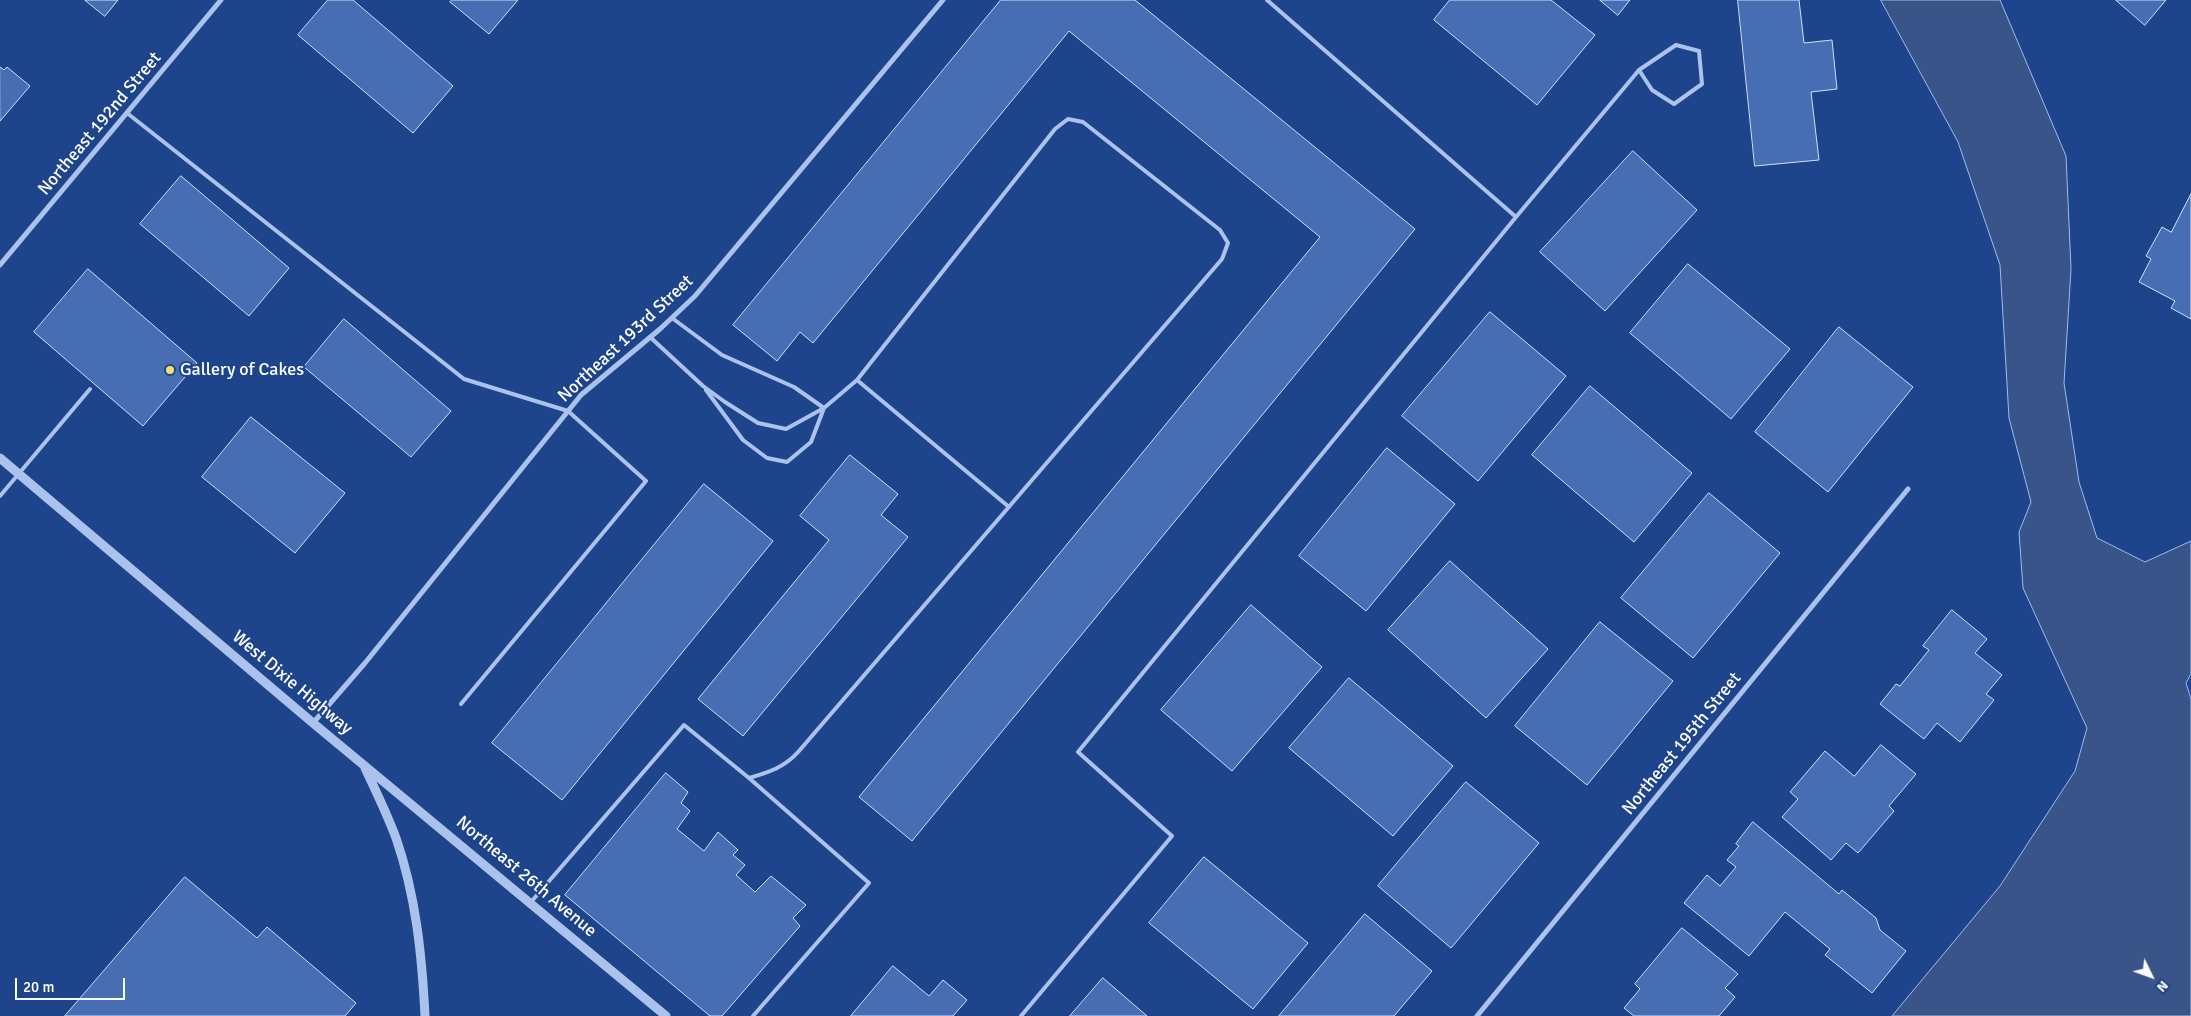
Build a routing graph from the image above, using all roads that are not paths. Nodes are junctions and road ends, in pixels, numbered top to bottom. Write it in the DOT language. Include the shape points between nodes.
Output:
graph roads {
  1 [pos="221,0"];
  2 [pos="943,0"];
  3 [pos="1267,0"];
  4 [pos="1640,70"];
  5 [pos="127,113"];
  6 [pos="1516,217"];
  7 [pos="0,265"];
  8 [pos="672,318"];
  9 [pos="650,337"];
  10 [pos="857,380"];
  11 [pos="703,386"];
  12 [pos="90,389"];
  13 [pos="824,408"];
  14 [pos="568,411"];
  15 [pos="0,458"];
  16 [pos="18,473"];
  17 [pos="1908,489"];
  18 [pos="0,496"];
  19 [pos="1008,507"];
  20 [pos="461,704"];
  21 [pos="312,723"];
  22 [pos="364,765"];
  23 [pos="749,778"];
  24 [pos="530,902"];
  25 [pos="425,1016"];
  26 [pos="666,1016"];
  27 [pos="754,1016"];
  28 [pos="1021,1016"];
  29 [pos="1477,1016"];
  1 -- 5 [label="street, Northeast 192nd Street"];
  2 -- 8 [label="street, Northeast 193rd Street" via="723,264"];
  3 -- 6 [label="lane"];
  4 -- 4 [label="lane" via="1676,45 1699,51 1702,84 1674,104 1652,90"];
  4 -- 6 [label="lane"];
  5 -- 7 [label="street, Northeast 192nd Street"];
  5 -- 14 [label="lane" via="464,379"];
  6 -- 28 [label="lane" via="1078,752 1172,836"];
  8 -- 9 [label="street, Northeast 193rd Street"];
  8 -- 13 [label="lane" via="722,355 794,387"];
  9 -- 11 [label="lane"];
  9 -- 14 [label="street, Northeast 193rd Street" via="581,395"];
  10 -- 13 [label="lane"];
  10 -- 19 [label="lane"];
  10 -- 19 [label="lane" via="1055,129 1068,119 1084,122 1220,230 1228,243 1222,259"];
  11 -- 13 [label="lane" via="758,422 786,429"];
  11 -- 13 [label="lane" via="743,440 767,458 787,462 811,442"];
  12 -- 16 [label="lane"];
  14 -- 20 [label="lane" via="646,481"];
  14 -- 21 [label="street, Northeast 193rd Street"];
  15 -- 16 [label="street, West Dixie Highway"];
  16 -- 18 [label="lane"];
  16 -- 21 [label="street, West Dixie Highway"];
  17 -- 29 [label="street, Northeast 195th Street"];
  19 -- 23 [label="lane" via="789,762 776,770"];
  21 -- 22 [label="street, West Dixie Highway"];
  22 -- 24 [label="street, Northeast 26th Avenue"];
  22 -- 25 [label="street, West Dixie Highway" via="388,818 406,874 422,957"];
  23 -- 24 [label="lane" via="684,725"];
  23 -- 27 [label="lane" via="869,883"];
  24 -- 26 [label="street, Northeast 26th Avenue"];
}
